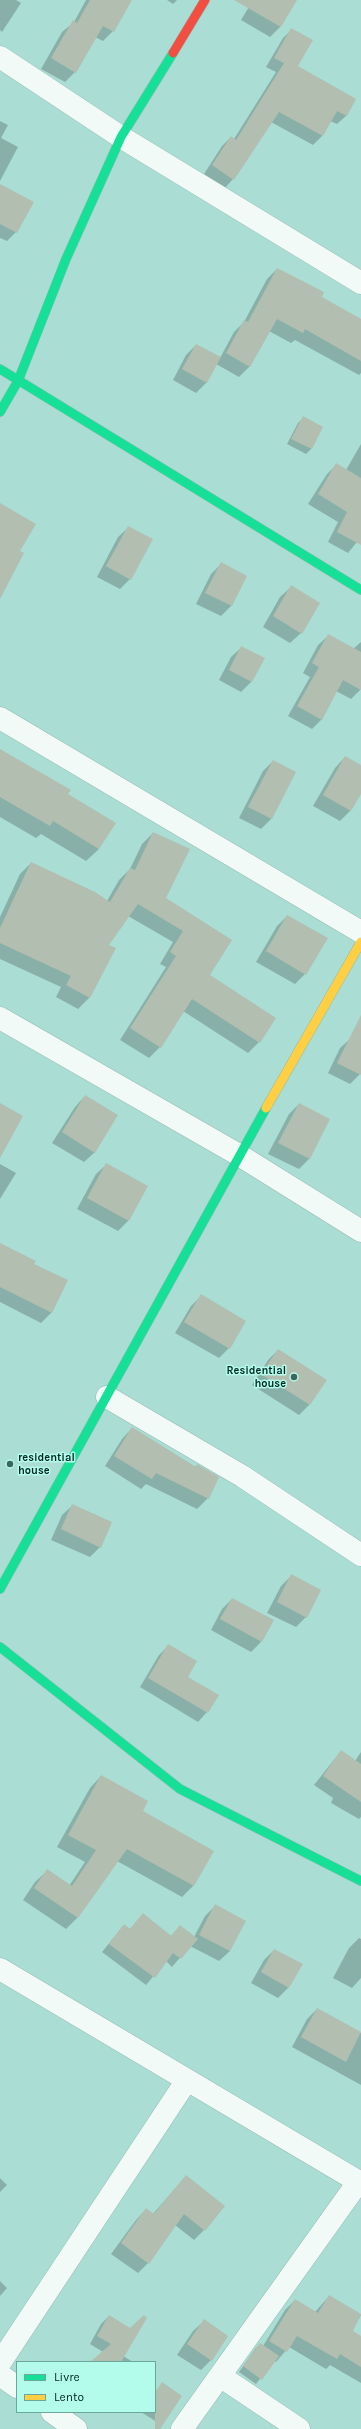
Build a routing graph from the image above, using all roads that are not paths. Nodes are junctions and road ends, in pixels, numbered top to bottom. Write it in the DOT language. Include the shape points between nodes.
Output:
graph roads {
  1 [pos="205,0"];
  2 [pos="0,57"];
  3 [pos="121,137"];
  4 [pos="361,283"];
  5 [pos="0,369"];
  6 [pos="18,381"];
  7 [pos="0,412"];
  8 [pos="361,590"];
  9 [pos="0,718"];
  10 [pos="361,932"];
  11 [pos="361,942"];
  12 [pos="0,1018"];
  13 [pos="239,1155"];
  14 [pos="361,1231"];
  15 [pos="107,1397"];
  16 [pos="361,1555"];
  17 [pos="0,1589"];
  18 [pos="0,1647"];
  19 [pos="361,1881"];
  20 [pos="0,1969"];
  21 [pos="187,2080"];
  22 [pos="360,2182"];
  23 [pos="0,2364"];
  24 [pos="0,2375"];
  25 [pos="220,2376"];
  26 [pos="16,2386"];
  27 [pos="53,2413"];
  28 [pos="76,2429"];
  29 [pos="182,2429"];
  30 [pos="300,2429"];
  1 -- 3 [label="street"];
  2 -- 3 [label="street"];
  3 -- 4 [label="street"];
  3 -- 6 [label="street" via="66,259"];
  5 -- 6 [label="street"];
  6 -- 7 [label="street"];
  6 -- 8 [label="street"];
  9 -- 10 [label="street"];
  11 -- 13 [label="street"];
  12 -- 13 [label="street"];
  13 -- 14 [label="street"];
  13 -- 15 [label="street"];
  15 -- 16 [label="street" via="242,1476"];
  15 -- 17 [label="street"];
  18 -- 19 [label="street" via="180,1789"];
  20 -- 21 [label="street"];
  21 -- 22 [label="street"];
  21 -- 23 [label="street"];
  22 -- 25 [label="street"];
  24 -- 26 [label="street"];
  25 -- 29 [label="street"];
  25 -- 30 [label="street"];
  27 -- 28 [label="street"];
}
